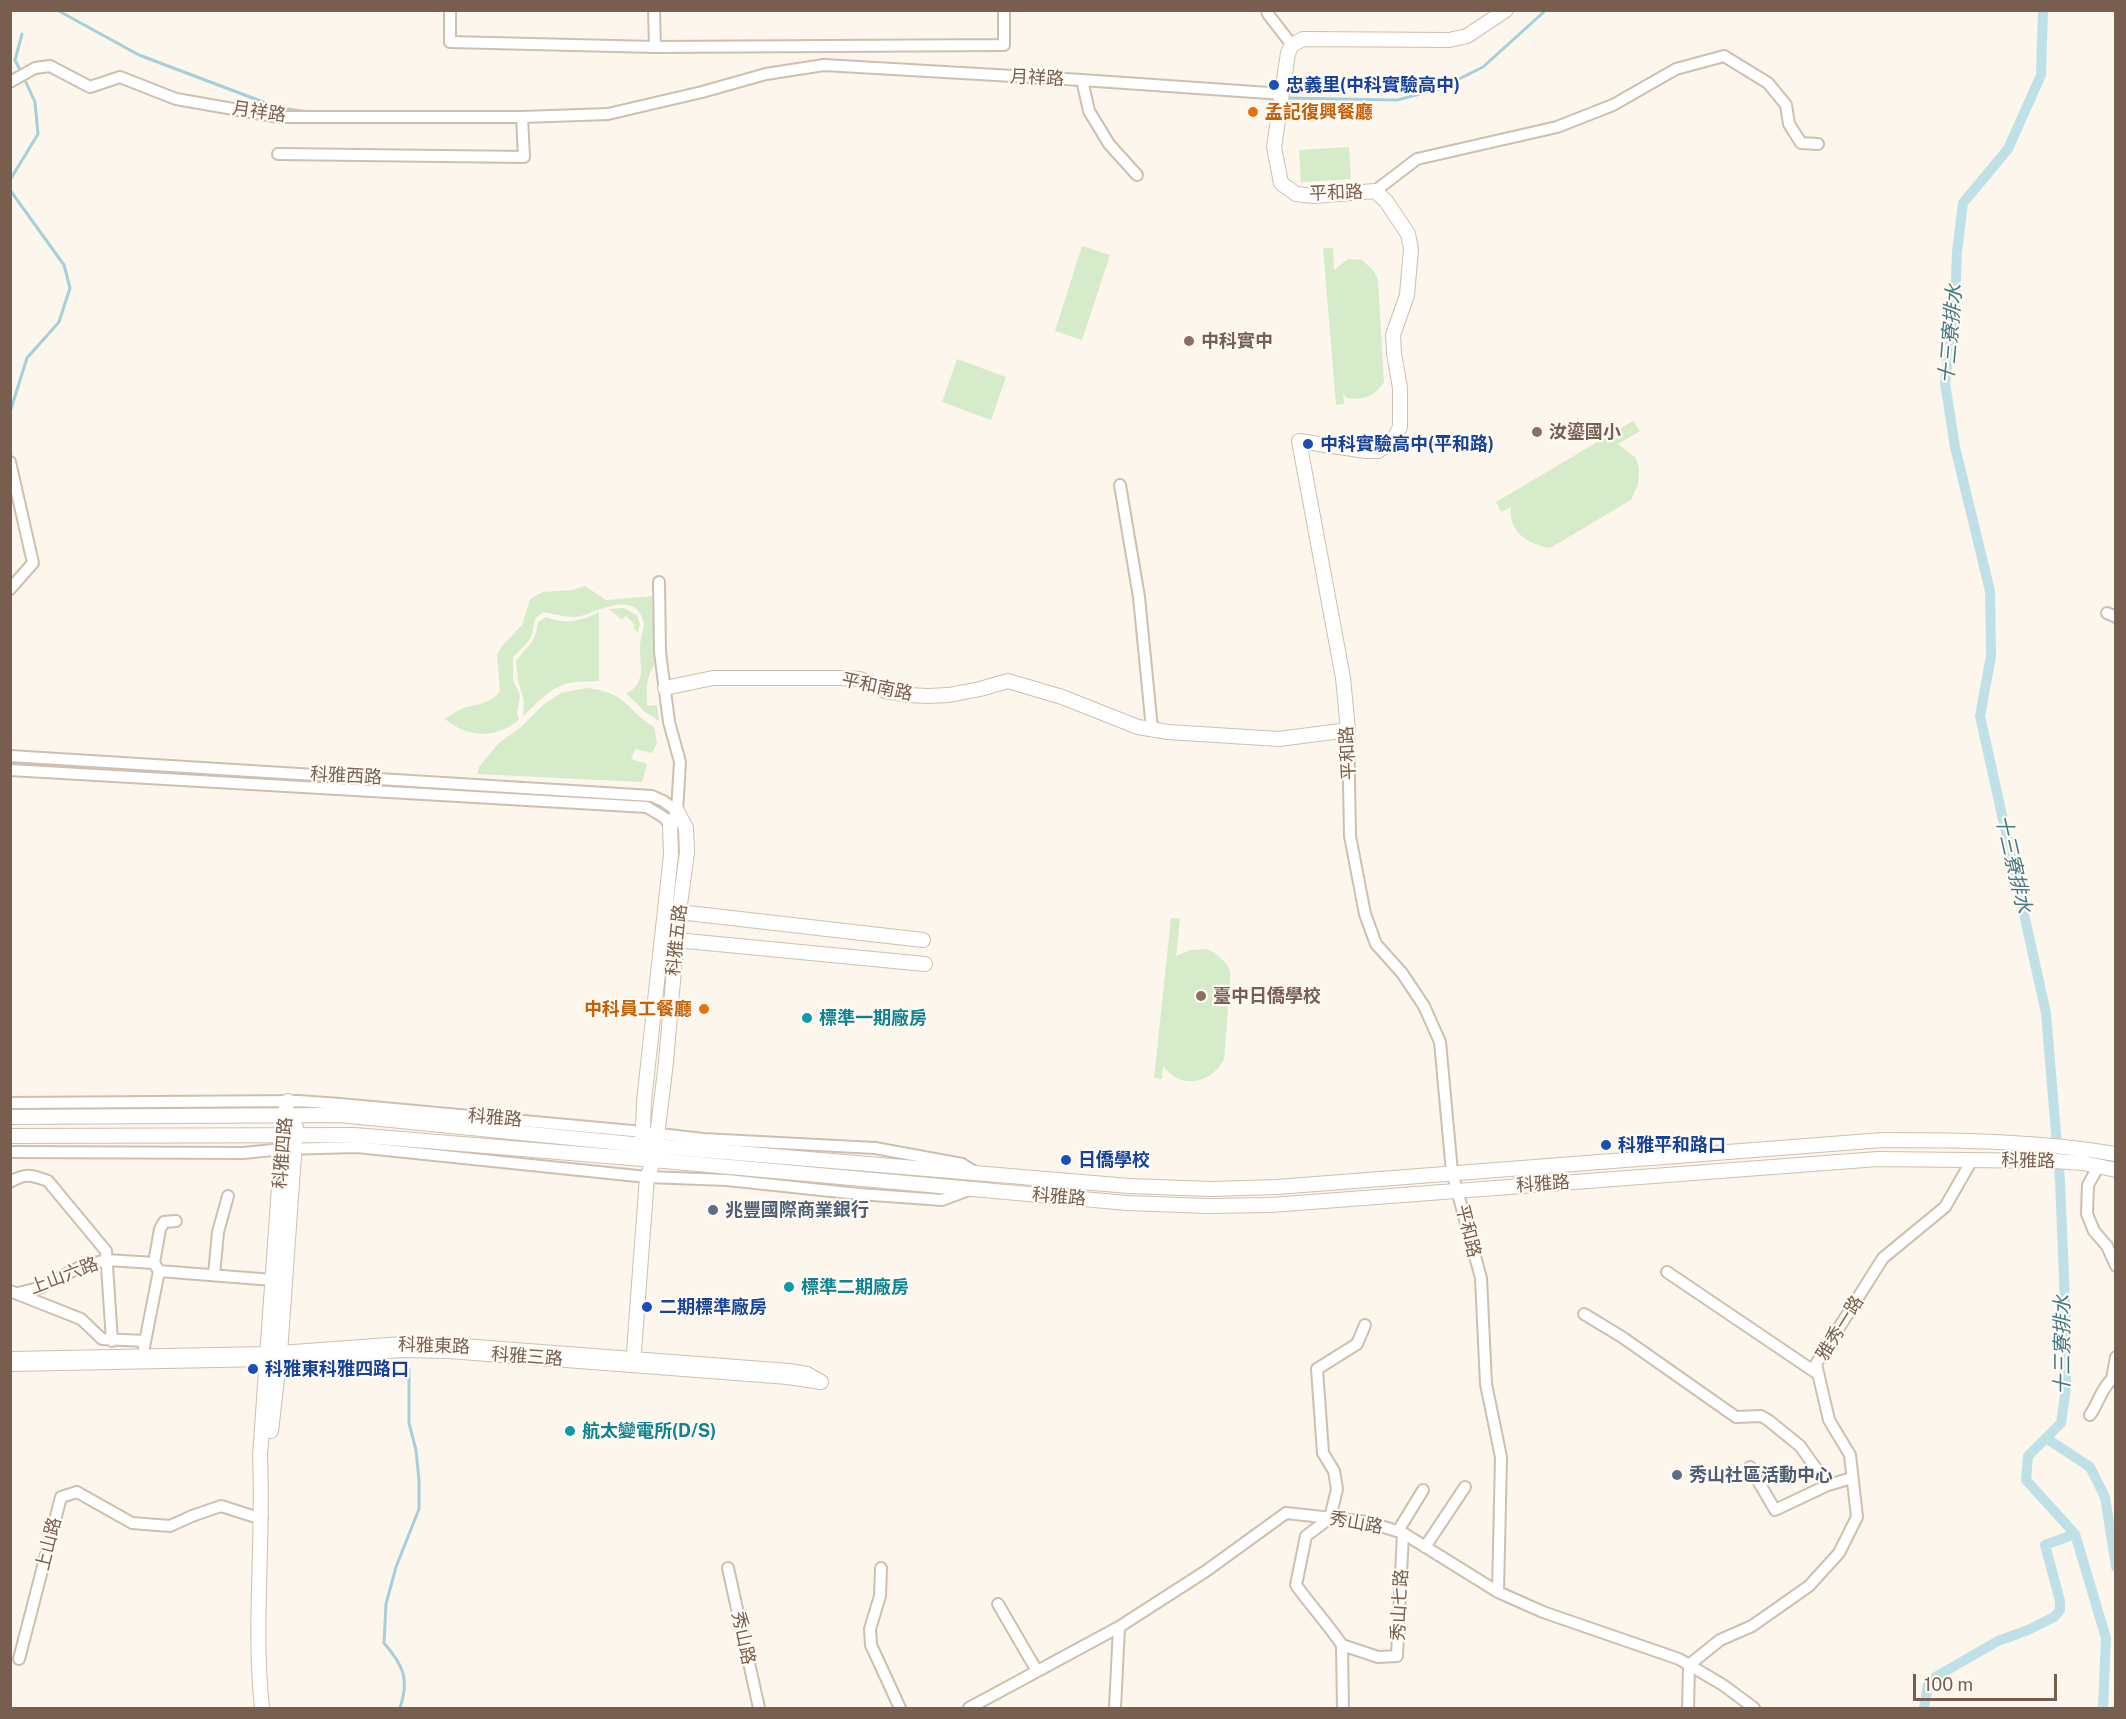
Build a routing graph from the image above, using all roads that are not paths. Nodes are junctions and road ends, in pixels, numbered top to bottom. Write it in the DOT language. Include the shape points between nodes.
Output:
graph roads {
  1 [pos="450,10"];
  2 [pos="654,10"];
  3 [pos="1004,10"];
  4 [pos="1267,10"];
  5 [pos="1506,10"];
  6 [pos="1292,45"];
  7 [pos="655,47"];
  8 [pos="10,82"];
  9 [pos="1082,83"];
  10 [pos="1282,97"];
  11 [pos="522,117"];
  12 [pos="1818,144"];
  13 [pos="278,154"];
  14 [pos="1137,175"];
  15 [pos="1375,191"];
  16 [pos="10,462"];
  17 [pos="1120,485"];
  18 [pos="659,582"];
  19 [pos="10,589"];
  20 [pos="665,688"];
  21 [pos="1152,729"];
  22 [pos="1348,730"];
  23 [pos="10,756"];
  24 [pos="10,770"];
  25 [pos="677,811"];
  26 [pos="670,826"];
  27 [pos="679,912"];
  28 [pos="676,940"];
  29 [pos="923,940"];
  30 [pos="925,964"];
  31 [pos="288,1101"];
  32 [pos="10,1102"];
  33 [pos="290,1116"];
  34 [pos="10,1117"];
  35 [pos="10,1136"];
  36 [pos="289,1142"];
  37 [pos="649,1146"];
  38 [pos="10,1152"];
  39 [pos="2115,1154"];
  40 [pos="1972,1160"];
  41 [pos="2098,1167"];
  42 [pos="2115,1170"];
  43 [pos="1452,1172"];
  44 [pos="647,1177"];
  45 [pos="10,1182"];
  46 [pos="971,1189"];
  47 [pos="1457,1190"];
  48 [pos="228,1196"];
  49 [pos="176,1221"];
  50 [pos="107,1260"];
  51 [pos="2115,1266"];
  52 [pos="156,1267"];
  53 [pos="1666,1272"];
  54 [pos="214,1275"];
  55 [pos="273,1280"];
  56 [pos="14,1292"];
  57 [pos="1584,1314"];
  58 [pos="1365,1325"];
  59 [pos="112,1341"];
  60 [pos="145,1341"];
  61 [pos="142,1356"];
  62 [pos="273,1356"];
  63 [pos="2115,1357"];
  64 [pos="10,1359"];
  65 [pos="633,1362"];
  66 [pos="10,1364"];
  67 [pos="1818,1374"];
  68 [pos="2090,1416"];
  69 [pos="1750,1467"];
  70 [pos="1852,1478"];
  71 [pos="1828,1485"];
  72 [pos="1465,1487"];
  73 [pos="1423,1490"];
  74 [pos="1330,1518"];
  75 [pos="262,1519"];
  76 [pos="1401,1532"];
  77 [pos="1425,1547"];
  78 [pos="728,1568"];
  79 [pos="881,1568"];
  80 [pos="1498,1592"];
  81 [pos="998,1604"];
  82 [pos="1119,1627"];
  83 [pos="1342,1646"];
  84 [pos="19,1659"];
  85 [pos="1689,1665"];
  86 [pos="1037,1671"];
  87 [pos="991,1696"];
  88 [pos="262,1708"];
  89 [pos="759,1708"];
  90 [pos="900,1708"];
  91 [pos="969,1708"];
  92 [pos="994,1708"];
  93 [pos="1115,1708"];
  94 [pos="1343,1708"];
  95 [pos="1688,1708"];
  96 [pos="1754,1708"];
  1 -- 7 [label="street" via="450,42"];
  2 -- 7 [label="street"];
  3 -- 7 [label="street" via="1004,45"];
  4 -- 6 [label="street"];
  5 -- 6 [label="street" via="1467,36 1449,40 1319,38 1303,39"];
  6 -- 10 [label="street"];
  8 -- 11 [label="street, 月祥路" via="35,68 50,66 90,87 120,77 176,99 279,117"];
  9 -- 10 [label="street, 月祥路"];
  9 -- 11 [label="street, 月祥路" via="824,65 766,74 608,114"];
  9 -- 14 [label="street" via="1089,111 1109,144"];
  10 -- 15 [label="street, 平和路" via="1274,147 1281,183 1296,194 1314,196"];
  11 -- 13 [label="street" via="524,157"];
  12 -- 15 [label="street" via="1801,143 1789,124 1786,105 1768,83 1724,56 1676,69 1613,105 1557,127 1417,159"];
  15 -- 22 [label="street, 平和路" via="1408,234 1411,249 1407,295 1393,335 1400,427 1393,441 1378,451 1299,441 1343,678"];
  16 -- 19 [label="street" via="33,563"];
  17 -- 21 [label="street" via="1139,597"];
  18 -- 20 [label="street"];
  20 -- 21 [label="street, 平和南路" via="713,678 839,678 860,680 885,691 928,696 980,690 1008,681"];
  20 -- 25 [label="street" via="680,762"];
  21 -- 22 [label="street, 平和南路" via="1279,739"];
  22 -- 43 [label="street, 平和路" via="1350,836 1365,914 1376,944 1424,1006 1440,1042"];
  23 -- 25 [label="street, 科雅西路" via="652,796"];
  24 -- 26 [label="street, 科雅西路" via="646,807 665,818"];
  25 -- 26 [label="street"];
  25 -- 27 [label="street, 科雅五路" via="686,828 687,852"];
  26 -- 37 [label="street, 科雅五路" via="671,855 644,1101"];
  27 -- 28 [label="street, 科雅五路"];
  27 -- 29 [label="street"];
  28 -- 30 [label="street"];
  28 -- 37 [label="street, 科雅五路" via="666,1062"];
  31 -- 32 [label="street, 科雅路"];
  31 -- 33 [label="street, 科雅四路"];
  31 -- 37 [label="street, 科雅路" via="340,1104"];
  33 -- 34 [label="street, 科雅路"];
  33 -- 36 [label="street, 科雅四路"];
  33 -- 37 [label="street, 科雅路" via="340,1115"];
  35 -- 36 [label="street, 科雅路"];
  36 -- 37 [label="street, 科雅路" via="354,1135"];
  36 -- 38 [label="street, 科雅路" via="243,1152"];
  36 -- 44 [label="street, 科雅路"];
  36 -- 55 [label="street, 科雅四路"];
  36 -- 62 [label="street, 科雅四路"];
  37 -- 43 [label="street, 科雅路" via="1129,1186 1211,1189"];
  37 -- 44 [label="street, 科雅五路"];
  37 -- 46 [label="street, 科雅路"];
  39 -- 43 [label="street, 科雅路" via="1971,1140 1883,1140"];
  40 -- 41 [label="street, 科雅路" via="2054,1161"];
  40 -- 47 [label="street, 科雅路" via="1878,1159"];
  40 -- 67 [label="street, 雅秀一路" via="1945,1207 1883,1258 1816,1364"];
  41 -- 42 [label="street, 科雅路"];
  41 -- 51 [label="street" via="2088,1185 2087,1214"];
  43 -- 47 [label="street, 平和路"];
  44 -- 46 [label="street, 科雅路" via="727,1180 942,1200"];
  44 -- 65 [label="street, 科雅五路"];
  45 -- 50 [label="street" via="23,1175 48,1181 106,1251"];
  46 -- 47 [label="street, 科雅路" via="1207,1206 1270,1205"];
  47 -- 80 [label="street, 平和路" via="1480,1278 1486,1384 1501,1457"];
  48 -- 54 [label="street" via="218,1232"];
  49 -- 52 [label="street" via="164,1222 160,1228"];
  50 -- 52 [label="street, 上山六路"];
  50 -- 56 [label="street, 上山六路" via="82,1266 39,1288"];
  50 -- 59 [label="street"];
  52 -- 54 [label="street, 上山六路"];
  52 -- 60 [label="street"];
  53 -- 67 [label="street"];
  54 -- 55 [label="street, 上山六路"];
  55 -- 62 [label="street, 科雅四路"];
  56 -- 59 [label="street, 上山六路" via="81,1319 102,1339"];
  57 -- 71 [label="street" via="1736,1417 1761,1416 1768,1420 1800,1446"];
  58 -- 74 [label="street" via="1357,1344 1317,1369 1323,1453 1334,1471 1336,1489"];
  59 -- 60 [label="street"];
  60 -- 61 [label="street"];
  61 -- 62 [label="street"];
  61 -- 64 [label="street"];
  62 -- 65 [label="street, 科雅三路" via="402,1350"];
  62 -- 66 [label="street"];
  62 -- 75 [label="street, 科雅四路"];
  63 -- 68 [label="street" via="2112,1379 2103,1387"];
  65 -- 65 [label="street, 科雅三路" via="789,1371 807,1374 821,1382"];
  67 -- 70 [label="street, 雅秀一路" via="1829,1420 1850,1455"];
  69 -- 71 [label="street" via="1775,1510"];
  70 -- 71 [label="street"];
  70 -- 85 [label="street, 雅秀一路" via="1857,1517 1839,1553 1809,1586 1752,1626 1720,1640"];
  72 -- 77 [label="street"];
  73 -- 76 [label="street"];
  74 -- 76 [label="street, 秀山路" via="1368,1522"];
  74 -- 82 [label="street, 秀山路" via="1286,1513"];
  74 -- 83 [label="street" via="1306,1536 1296,1585"];
  75 -- 84 [label="street, 上山路" via="221,1506 170,1526 132,1523 77,1492 61,1497"];
  75 -- 88 [label="street" via="258,1672"];
  76 -- 77 [label="street, 秀山路"];
  76 -- 83 [label="street, 秀山七路" via="1397,1656 1378,1657"];
  77 -- 80 [label="street, 秀山路"];
  78 -- 89 [label="street, 秀山路"];
  79 -- 90 [label="street" via="880,1596 870,1629 871,1645"];
  80 -- 85 [label="street, 秀山路"];
  81 -- 86 [label="street"];
  82 -- 86 [label="street, 秀山路"];
  82 -- 93 [label="street"];
  83 -- 94 [label="street"];
  85 -- 95 [label="street"];
  85 -- 96 [label="street, 秀山路"];
  86 -- 87 [label="street, 秀山路"];
  87 -- 91 [label="street, 秀山路"];
  87 -- 92 [label="street"];
}
